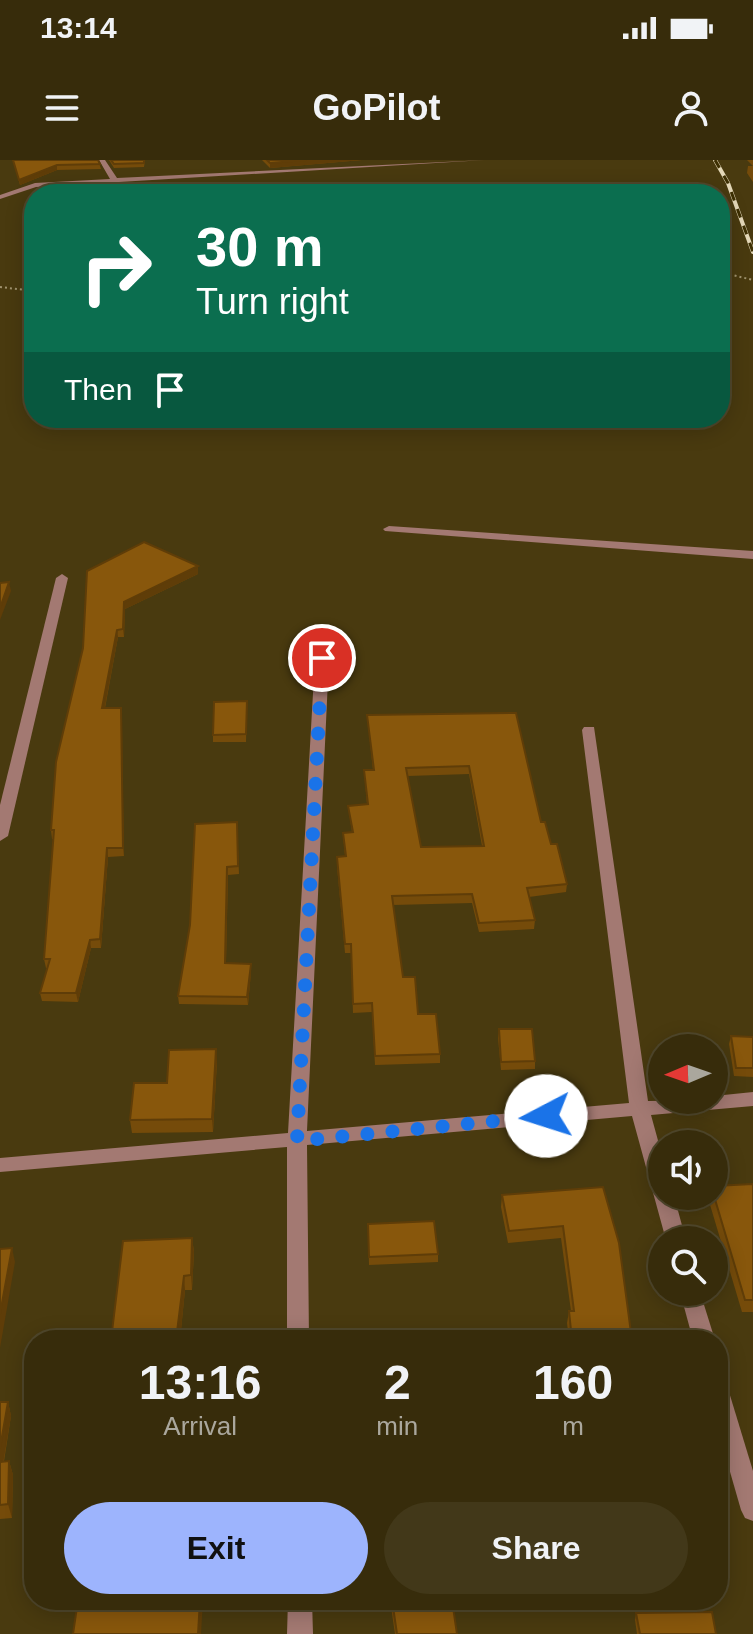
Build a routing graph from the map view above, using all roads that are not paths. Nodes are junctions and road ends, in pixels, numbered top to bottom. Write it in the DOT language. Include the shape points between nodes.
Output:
graph roads {
  1 [pos="102,160"];
  2 [pos="242,160"];
  3 [pos="482,160"];
  4 [pos="388,163"];
  5 [pos="255,174"];
  6 [pos="115,181"];
  7 [pos="55,184"];
  8 [pos="24,189"];
  9 [pos="0,197"];
  10 [pos="389,529"];
  11 [pos="753,555"];
  12 [pos="62,578"];
  13 [pos="322,658"];
  14 [pos="589,730"];
  15 [pos="0,836"];
  16 [pos="753,1099"];
  17 [pos="639,1107"];
  18 [pos="648,1139"];
  19 [pos="297,1141"];
  20 [pos="0,1165"];
  21 [pos="694,1306"];
  22 [pos="298,1330"];
  23 [pos="701,1330"];
  24 [pos="728,1426"];
  25 [pos="753,1510"];
  26 [pos="300,1610"];
  27 [pos="300,1634"];
  1 -- 6 [label="street"];
  2 -- 5 [label="street"];
  3 -- 4 [label="street"];
  4 -- 5 [label="street"];
  5 -- 6 [label="street"];
  6 -- 7 [label="street"];
  8 -- 9 [label="street"];
  10 -- 11 [label="street"];
  12 -- 15 [label="street"];
  13 -- 19 [label="street"];
  14 -- 17 [label="street"];
  16 -- 17 [label="street"];
  17 -- 18 [label="street"];
  17 -- 19 [label="street"];
  19 -- 20 [label="street"];
  19 -- 22 [label="street"];
  21 -- 23 [label="street"];
  24 -- 25 [label="street"];
  26 -- 27 [label="street"];
}
